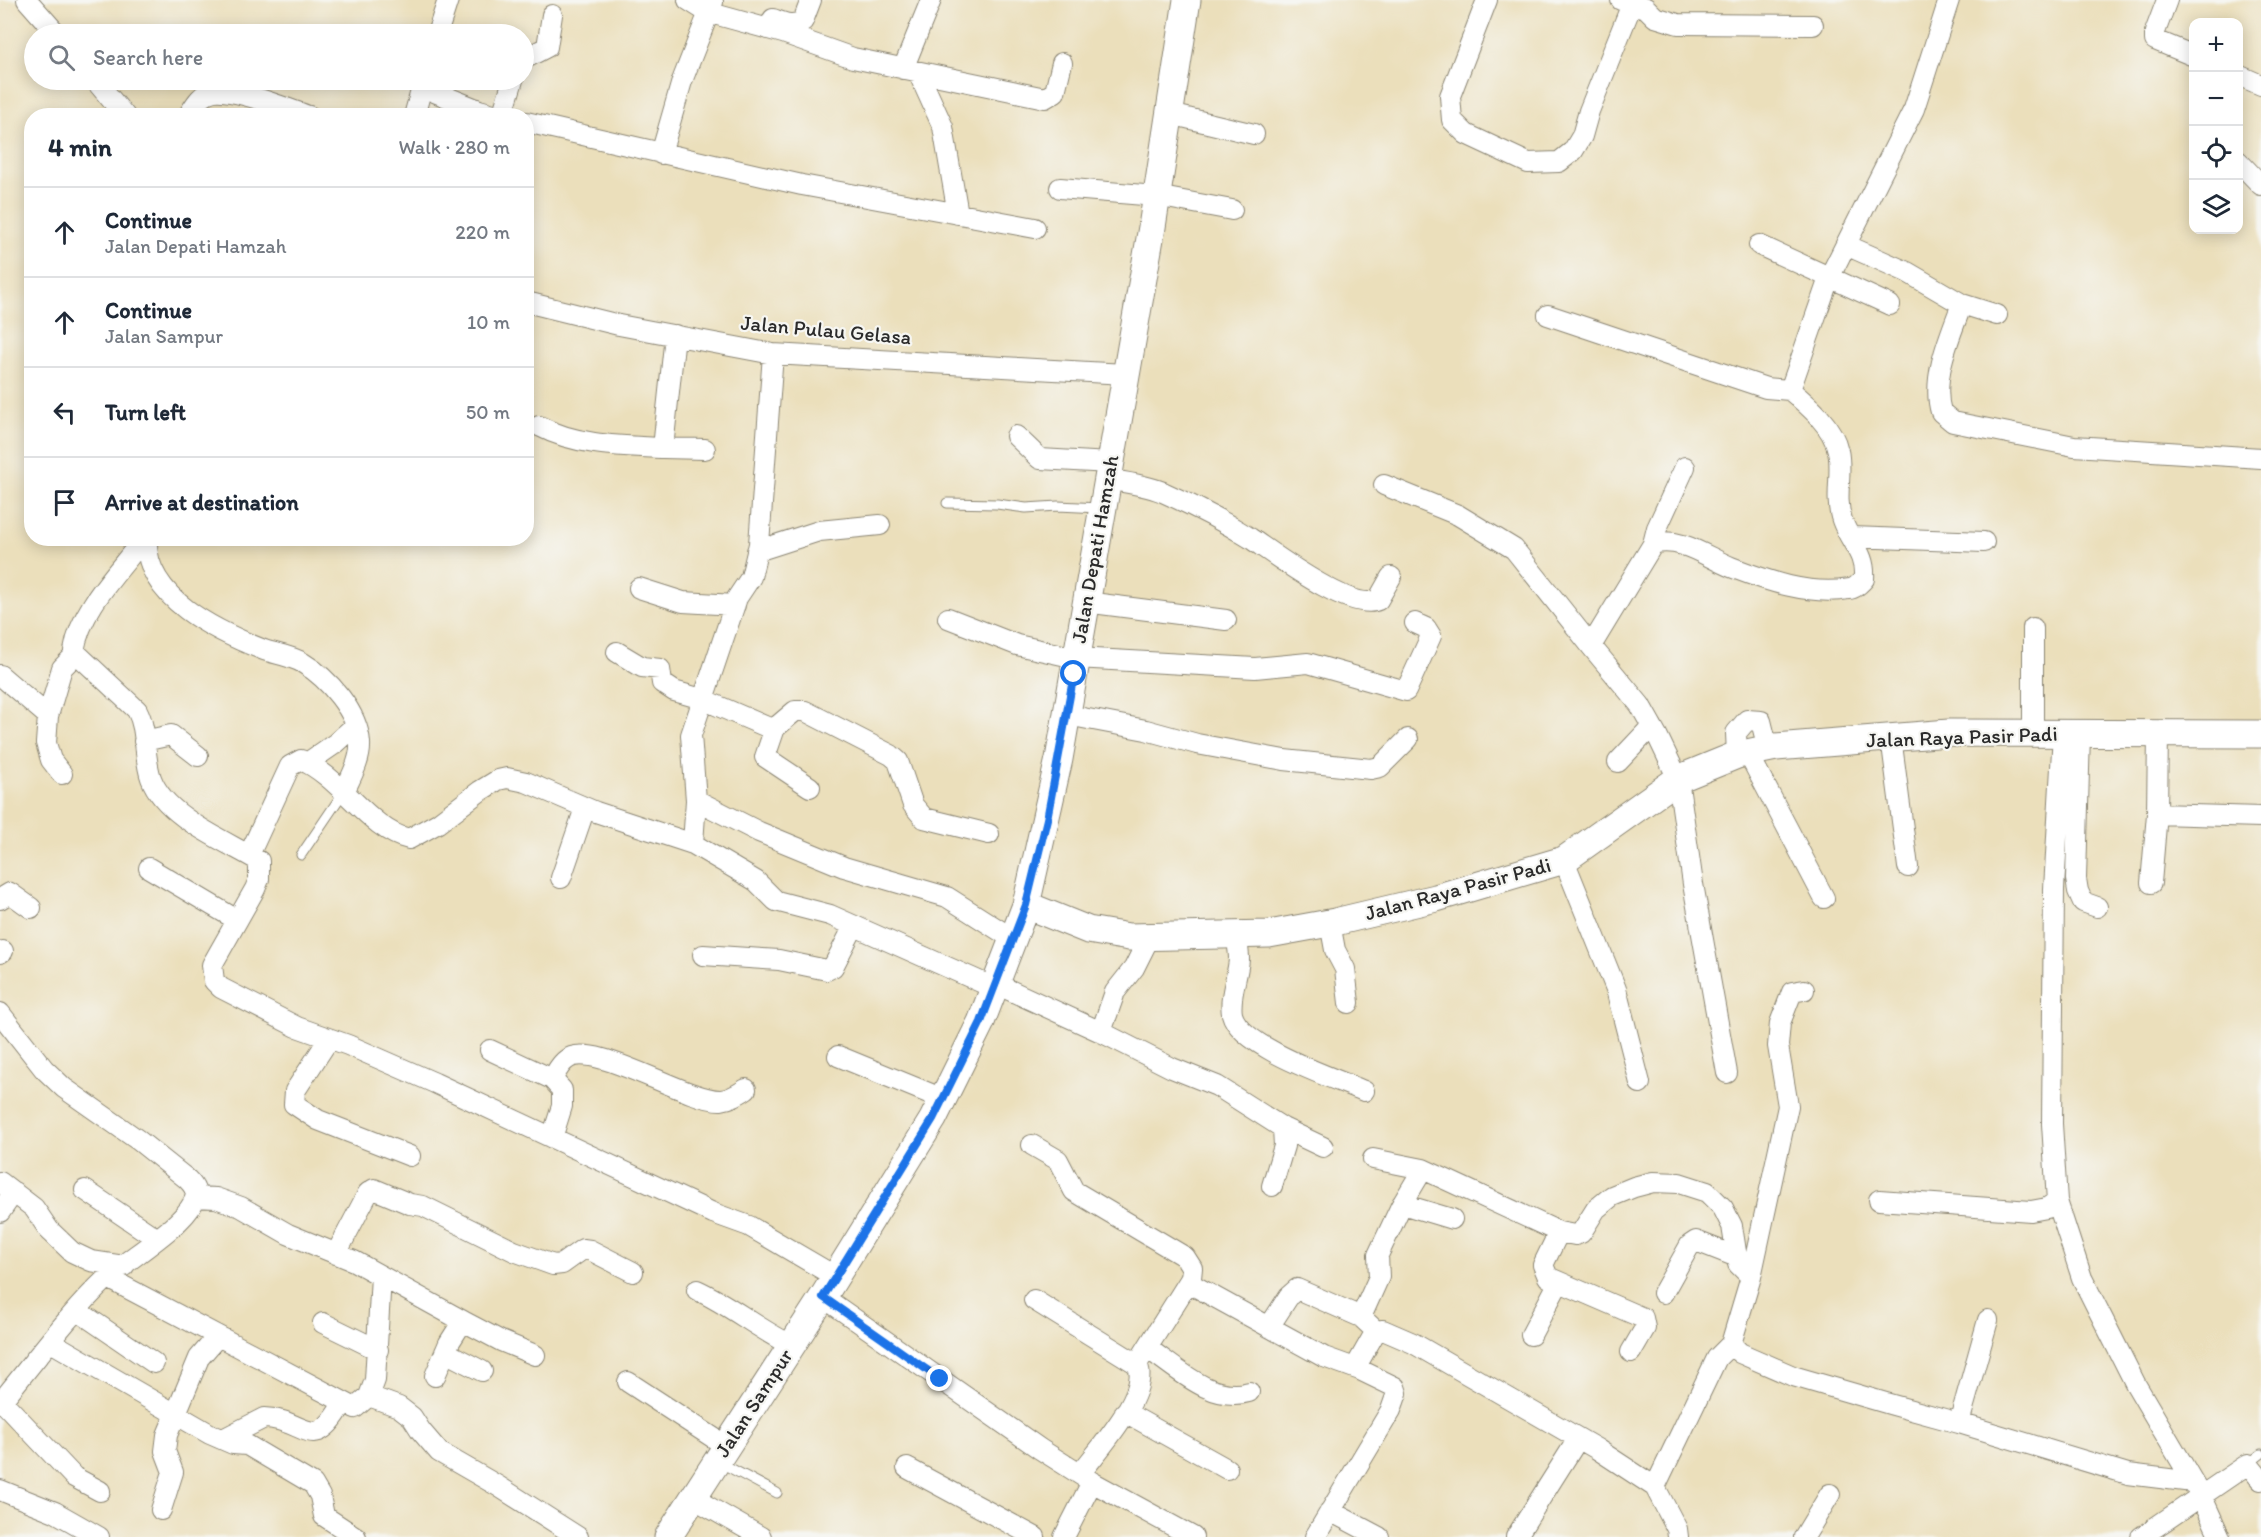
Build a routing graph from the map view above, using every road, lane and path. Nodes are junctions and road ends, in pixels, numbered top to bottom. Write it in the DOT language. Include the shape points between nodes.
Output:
graph roads {
  1 [pos="27,0"];
  2 [pos="448,0"];
  3 [pos="688,0"];
  4 [pos="811,0"];
  5 [pos="931,0"];
  6 [pos="1187,0"];
  7 [pos="1487,0"];
  8 [pos="2167,0"];
  9 [pos="1945,1"];
  10 [pos="1626,2"];
  11 [pos="707,12"];
  12 [pos="552,15"];
  13 [pos="48,24"];
  14 [pos="440,24"];
  15 [pos="1813,26"];
  16 [pos="534,54"];
  17 [pos="2189,54"];
  18 [pos="1062,63"];
  19 [pos="911,70"];
  20 [pos="2243,77"];
  21 [pos="2261,85"];
  22 [pos="103,90"];
  23 [pos="421,90"];
  24 [pos="438,90"];
  25 [pos="510,90"];
  26 [pos="118,108"];
  27 [pos="193,108"];
  28 [pos="283,108"];
  29 [pos="416,108"];
  30 [pos="475,108"];
  31 [pos="504,108"];
  32 [pos="1170,114"];
  33 [pos="534,124"];
  34 [pos="1254,134"];
  35 [pos="661,154"];
  36 [pos="2243,166"];
  37 [pos="2261,185"];
  38 [pos="1060,188"];
  39 [pos="1156,196"];
  40 [pos="1232,210"];
  41 [pos="958,214"];
  42 [pos="1035,228"];
  43 [pos="1759,244"];
  44 [pos="1846,245"];
  45 [pos="1829,278"];
  46 [pos="534,304"];
  47 [pos="1962,304"];
  48 [pos="1890,305"];
  49 [pos="1548,315"];
  50 [pos="1997,315"];
  51 [pos="675,335"];
  52 [pos="773,354"];
  53 [pos="1125,374"];
  54 [pos="1790,390"];
  55 [pos="539,426"];
  56 [pos="1016,436"];
  57 [pos="663,448"];
  58 [pos="705,449"];
  59 [pos="2261,458"];
  60 [pos="1684,467"];
  61 [pos="1109,471"];
  62 [pos="1384,485"];
  63 [pos="946,503"];
  64 [pos="1102,508"];
  65 [pos="880,525"];
  66 [pos="1852,537"];
  67 [pos="1984,542"];
  68 [pos="1653,544"];
  69 [pos="139,546"];
  70 [pos="146,546"];
  71 [pos="757,551"];
  72 [pos="1391,577"];
  73 [pos="639,588"];
  74 [pos="1085,602"];
  75 [pos="735,604"];
  76 [pos="948,618"];
  77 [pos="1226,621"];
  78 [pos="1414,623"];
  79 [pos="2033,628"];
  80 [pos="1591,646"];
  81 [pos="617,652"];
  82 [pos="76,654"];
  83 [pos="1076,658"];
  84 [pos="0,675"];
  85 [pos="702,699"];
  86 [pos="1067,715"];
  87 [pos="48,716"];
  88 [pos="356,725"];
  89 [pos="1652,726"];
  90 [pos="775,728"];
  91 [pos="2072,733"];
  92 [pos="2158,733"];
  93 [pos="2033,734"];
  94 [pos="2261,734"];
  95 [pos="1891,737"];
  96 [pos="1408,739"];
  97 [pos="144,741"];
  98 [pos="1751,752"];
  99 [pos="198,756"];
  100 [pos="1618,762"];
  101 [pos="307,763"];
  102 [pos="62,774"];
  103 [pos="1678,779"];
  104 [pos="810,787"];
  105 [pos="345,790"];
  106 [pos="696,800"];
  107 [pos="585,808"];
  108 [pos="2157,814"];
  109 [pos="2261,817"];
  110 [pos="989,834"];
  111 [pos="693,844"];
  112 [pos="249,855"];
  113 [pos="301,855"];
  114 [pos="1564,860"];
  115 [pos="1908,867"];
  116 [pos="149,868"];
  117 [pos="561,878"];
  118 [pos="2151,883"];
  119 [pos="1824,898"];
  120 [pos="0,899"];
  121 [pos="1026,905"];
  122 [pos="2097,907"];
  123 [pos="31,908"];
  124 [pos="237,920"];
  125 [pos="1330,923"];
  126 [pos="854,927"];
  127 [pos="1237,936"];
  128 [pos="1149,938"];
  129 [pos="1013,939"];
  130 [pos="703,956"];
  131 [pos="993,985"];
  132 [pos="1804,990"];
  133 [pos="1349,1003"];
  134 [pos="0,1012"];
  135 [pos="1101,1032"];
  136 [pos="329,1039"];
  137 [pos="490,1050"];
  138 [pos="838,1056"];
  139 [pos="1727,1073"];
  140 [pos="552,1079"];
  141 [pos="1640,1083"];
  142 [pos="746,1089"];
  143 [pos="1364,1091"];
  144 [pos="943,1100"];
  145 [pos="1284,1128"];
  146 [pos="552,1138"];
  147 [pos="1032,1145"];
  148 [pos="1323,1147"];
  149 [pos="410,1156"];
  150 [pos="1373,1159"];
  151 [pos="1423,1169"];
  152 [pos="1272,1186"];
  153 [pos="7,1187"];
  154 [pos="86,1190"];
  155 [pos="196,1197"];
  156 [pos="1879,1200"];
  157 [pos="2057,1201"];
  158 [pos="1402,1204"];
  159 [pos="0,1212"];
  160 [pos="1452,1219"];
  161 [pos="1559,1232"];
  162 [pos="156,1238"];
  163 [pos="336,1254"];
  164 [pos="1737,1257"];
  165 [pos="124,1266"];
  166 [pos="633,1272"];
  167 [pos="381,1276"];
  168 [pos="1751,1277"];
  169 [pos="108,1278"];
  170 [pos="833,1281"];
  171 [pos="1559,1282"];
  172 [pos="1189,1283"];
  173 [pos="697,1290"];
  174 [pos="1663,1293"];
  175 [pos="1034,1300"];
  176 [pos="78,1311"];
  177 [pos="1361,1317"];
  178 [pos="1988,1320"];
  179 [pos="463,1321"];
  180 [pos="323,1323"];
  181 [pos="1269,1327"];
  182 [pos="1376,1331"];
  183 [pos="1530,1335"];
  184 [pos="218,1336"];
  185 [pos="51,1342"];
  186 [pos="1731,1344"];
  187 [pos="791,1345"];
  188 [pos="378,1350"];
  189 [pos="445,1352"];
  190 [pos="1631,1352"];
  191 [pos="535,1355"];
  192 [pos="1142,1356"];
  193 [pos="154,1363"];
  194 [pos="1355,1368"];
  195 [pos="482,1371"];
  196 [pos="435,1376"];
  197 [pos="628,1382"];
  198 [pos="1249,1392"];
  199 [pos="369,1396"];
  200 [pos="1,1402"];
  201 [pos="343,1403"];
  202 [pos="1125,1412"];
  203 [pos="177,1415"];
  204 [pos="1959,1423"];
  205 [pos="222,1439"];
  206 [pos="1578,1439"];
  207 [pos="721,1453"];
  208 [pos="2255,1459"];
  209 [pos="907,1468"];
  210 [pos="1227,1468"];
  211 [pos="1086,1478"];
  212 [pos="2261,1480"];
  213 [pos="1655,1487"];
  214 [pos="0,1490"];
  215 [pos="2197,1490"];
  216 [pos="100,1491"];
  217 [pos="777,1493"];
  218 [pos="1830,1494"];
  219 [pos="693,1498"];
  220 [pos="161,1510"];
  221 [pos="1330,1511"];
  222 [pos="99,1537"];
  223 [pos="356,1537"];
  224 [pos="578,1537"];
  225 [pos="668,1537"];
  226 [pos="761,1537"];
  227 [pos="1035,1537"];
  228 [pos="1064,1537"];
  229 [pos="1193,1537"];
  230 [pos="1315,1537"];
  231 [pos="1380,1537"];
  232 [pos="1516,1537"];
  233 [pos="1678,1537"];
  234 [pos="1804,1537"];
  235 [pos="2141,1537"];
  236 [pos="2220,1537"];
  1 -- 13 [label="street"];
  2 -- 14 [label="street"];
  3 -- 11 [label="street"];
  4 -- 11 [label="street" via="803,21 790,25 715,2"];
  5 -- 19 [label="street"];
  6 -- 32 [label="main road, Jalan Depati Hamzah"];
  7 -- 10 [label="street" via="1450,96 1452,120 1466,134 1528,163 1559,162 1573,152 1582,136"];
  8 -- 17 [label="street" via="2155,32 2156,40"];
  9 -- 44 [label="street" via="1914,108"];
  10 -- 15 [label="street" via="1678,24"];
  11 -- 19 [label="street" via="853,57"];
  11 -- 35 [label="street"];
  12 -- 16 [label="street" via="547,47"];
  18 -- 19 [label="street" via="1054,92 1045,98"];
  19 -- 41 [label="street" via="943,127"];
  20 -- 21 [label="street"];
  22 -- 26 [label="street"];
  23 -- 29 [label="street"];
  24 -- 30 [label="street"];
  25 -- 31 [label="street"];
  27 -- 28 [label="street" via="198,99 214,91"];
  32 -- 34 [label="street"];
  32 -- 39 [label="main road, Jalan Depati Hamzah"];
  33 -- 35 [label="street"];
  35 -- 41 [label="street"];
  36 -- 37 [label="street"];
  38 -- 39 [label="street"];
  39 -- 40 [label="street"];
  39 -- 53 [label="main road, Jalan Depati Hamzah"];
  41 -- 42 [label="street"];
  43 -- 45 [label="street"];
  44 -- 45 [label="street"];
  44 -- 47 [label="street" via="1907,272"];
  45 -- 48 [label="street"];
  45 -- 54 [label="street"];
  46 -- 51 [label="street, Jalan Pulau Gelasa"];
  47 -- 50 [label="street"];
  47 -- 59 [label="street" via="1938,385 1941,412 1953,422 2074,446"];
  49 -- 54 [label="street" via="1766,388"];
  51 -- 52 [label="street, Jalan Pulau Gelasa"];
  51 -- 57 [label="street"];
  52 -- 53 [label="street, Jalan Pulau Gelasa"];
  52 -- 71 [label="street"];
  53 -- 61 [label="main road, Jalan Depati Hamzah"];
  54 -- 66 [label="street" via="1824,423 1838,450 1837,486 1842,520"];
  55 -- 57 [label="street" via="586,442"];
  56 -- 61 [label="street" via="1040,459"];
  57 -- 58 [label="street"];
  60 -- 68 [label="street"];
  61 -- 64 [label="main road, Jalan Depati Hamzah"];
  61 -- 72 [label="street" via="1162,491 1251,539 1315,581 1360,601 1378,600"];
  62 -- 80 [label="street" via="1458,515 1514,549"];
  63 -- 64 [label="lane"];
  64 -- 74 [label="main road, Jalan Depati Hamzah"];
  65 -- 71 [label="street" via="819,531"];
  66 -- 67 [label="street"];
  66 -- 68 [label="street" via="1866,564 1864,579 1851,590 1796,588 1732,567 1674,541"];
  68 -- 80 [label="street"];
  69 -- 82 [label="street" via="94,602 76,641"];
  70 -- 88 [label="street" via="152,571 190,612 209,627 237,640 302,662 335,692"];
  71 -- 75 [label="street" via="751,577"];
  73 -- 75 [label="street" via="683,602"];
  74 -- 77 [label="street"];
  74 -- 83 [label="main road, Jalan Depati Hamzah"];
  75 -- 85 [label="street"];
  76 -- 83 [label="street" via="1017,645"];
  78 -- 83 [label="street" via="1426,628 1431,636 1406,691 1308,663 1255,668"];
  79 -- 93 [label="street"];
  80 -- 89 [label="street" via="1640,705"];
  81 -- 85 [label="street" via="642,667 660,669 664,686"];
  82 -- 87 [label="street" via="62,668"];
  82 -- 97 [label="street" via="137,710 144,723"];
  83 -- 86 [label="main road, Jalan Depati Hamzah"];
  84 -- 87 [label="street"];
  85 -- 90 [label="street"];
  85 -- 106 [label="street" via="691,735"];
  86 -- 96 [label="street" via="1284,760 1371,769 1380,767"];
  86 -- 121 [label="main road, Jalan Depati Hamzah"];
  87 -- 102 [label="street" via="46,743 51,760"];
  88 -- 101 [label="street"];
  88 -- 105 [label="street" via="360,744 357,765"];
  89 -- 100 [label="street"];
  89 -- 103 [label="street"];
  90 -- 104 [label="street" via="765,757"];
  90 -- 110 [label="street" via="795,711 805,711 891,755 898,762 913,805 924,818"];
  91 -- 92 [label="main road, Jalan Raya Pasir Padi"];
  91 -- 93 [label="main road, Jalan Raya Pasir Padi"];
  91 -- 122 [label="street" via="2076,879 2083,902"];
  91 -- 157 [label="street" via="2054,889 2052,1124"];
  92 -- 94 [label="main road, Jalan Raya Pasir Padi"];
  92 -- 108 [label="street"];
  93 -- 95 [label="main road, Jalan Raya Pasir Padi"];
  95 -- 98 [label="main road, Jalan Raya Pasir Padi"];
  95 -- 115 [label="street"];
  97 -- 99 [label="street" via="171,735"];
  97 -- 112 [label="street" via="145,760 160,796 210,835"];
  98 -- 103 [label="main road, Jalan Raya Pasir Padi"];
  98 -- 119 [label="street"];
  101 -- 105 [label="street"];
  101 -- 112 [label="street" via="301,760 290,766"];
  103 -- 114 [label="main road, Jalan Raya Pasir Padi"];
  103 -- 139 [label="street"];
  105 -- 107 [label="street" via="378,824 409,839 438,823 480,790 507,778 526,782"];
  105 -- 113 [label="lane"];
  106 -- 111 [label="street"];
  106 -- 129 [label="street" via="759,832 844,867 947,897"];
  107 -- 111 [label="street"];
  107 -- 117 [label="street"];
  108 -- 109 [label="street"];
  108 -- 118 [label="street"];
  111 -- 126 [label="street" via="756,881 776,901 830,915"];
  112 -- 124 [label="street" via="259,861 259,879"];
  114 -- 125 [label="main road, Jalan Raya Pasir Padi"];
  114 -- 141 [label="street" via="1616,989"];
  116 -- 124 [label="street"];
  120 -- 123 [label="street" via="10,893"];
  121 -- 128 [label="main road, Jalan Raya Pasir Padi" via="1088,930"];
  121 -- 129 [label="main road, Jalan Depati Hamzah"];
  124 -- 136 [label="street" via="212,965 214,981 297,1027"];
  125 -- 127 [label="main road, Jalan Raya Pasir Padi"];
  125 -- 133 [label="street" via="1335,950 1345,969"];
  126 -- 130 [label="street" via="833,967 827,970 779,960"];
  126 -- 131 [label="street"];
  127 -- 128 [label="main road, Jalan Raya Pasir Padi"];
  127 -- 143 [label="street" via="1239,958 1232,1013 1240,1030 1297,1063"];
  128 -- 135 [label="street" via="1134,968 1115,992"];
  129 -- 131 [label="main road, Jalan Depati Hamzah"];
  131 -- 135 [label="street"];
  131 -- 144 [label="main road, Jalan Depati Hamzah" via="981,1022"];
  132 -- 168 [label="street" via="1792,992 1780,1023 1778,1046 1788,1106"];
  134 -- 155 [label="street" via="44,1069 64,1088 187,1179 195,1186"];
  135 -- 145 [label="street" via="1217,1086"];
  136 -- 146 [label="street"];
  136 -- 149 [label="street" via="295,1091 294,1104 318,1120"];
  137 -- 140 [label="street"];
  138 -- 144 [label="street"];
  140 -- 142 [label="street" via="566,1060 584,1054 712,1099 733,1098"];
  140 -- 146 [label="street" via="562,1090 562,1106"];
  144 -- 170 [label="main road, Jalan Depati Hamzah"];
  145 -- 148 [label="street"];
  145 -- 152 [label="street" via="1284,1146"];
  146 -- 170 [label="street" via="749,1226"];
  147 -- 172 [label="street" via="1058,1160 1074,1191 1185,1257 1192,1268"];
  150 -- 151 [label="street"];
  151 -- 158 [label="street"];
  151 -- 161 [label="street"];
  153 -- 159 [label="street"];
  153 -- 165 [label="street" via="34,1208 49,1230 72,1252 91,1261"];
  154 -- 162 [label="street"];
  155 -- 162 [label="street" via="185,1214"];
  155 -- 163 [label="street" via="216,1198 241,1207 288,1234"];
  156 -- 157 [label="street" via="2031,1211"];
  157 -- 215 [label="street" via="2082,1278 2136,1384"];
  158 -- 160 [label="street"];
  158 -- 177 [label="street" via="1378,1255 1379,1277"];
  161 -- 164 [label="street" via="1581,1233 1596,1209 1612,1196 1634,1187 1653,1182 1679,1183 1707,1192 1723,1208 1732,1226"];
  161 -- 171 [label="street" via="1543,1264 1548,1277"];
  162 -- 165 [label="street"];
  163 -- 166 [label="street" via="368,1193 374,1189 423,1206 514,1251 553,1265 562,1264 583,1249"];
  163 -- 167 [label="street"];
  164 -- 168 [label="street" via="1738,1264"];
  164 -- 174 [label="street" via="1696,1240"];
  165 -- 169 [label="street"];
  167 -- 179 [label="street"];
  167 -- 188 [label="street"];
  168 -- 186 [label="street"];
  169 -- 176 [label="street"];
  169 -- 184 [label="street"];
  170 -- 187 [label="main road, Jalan Sampur"];
  170 -- 211 [label="street"];
  171 -- 183 [label="street"];
  171 -- 190 [label="street" via="1642,1318 1645,1328"];
  172 -- 181 [label="street"];
  172 -- 192 [label="street"];
  173 -- 187 [label="street"];
  175 -- 192 [label="street"];
  176 -- 185 [label="street"];
  176 -- 193 [label="street"];
  177 -- 181 [label="street" via="1298,1289"];
  177 -- 182 [label="street"];
  178 -- 204 [label="street"];
  179 -- 189 [label="street"];
  179 -- 191 [label="street"];
  180 -- 188 [label="street"];
  181 -- 194 [label="street" via="1324,1357"];
  182 -- 194 [label="street"];
  182 -- 206 [label="street" via="1383,1330 1413,1343"];
  184 -- 201 [label="street"];
  184 -- 203 [label="street" via="198,1358"];
  185 -- 200 [label="street"];
  185 -- 203 [label="street"];
  186 -- 204 [label="street" via="1740,1353 1793,1376"];
  186 -- 213 [label="street" via="1717,1358"];
  187 -- 207 [label="main road, Jalan Sampur"];
  188 -- 199 [label="street"];
  189 -- 195 [label="street"];
  189 -- 196 [label="street"];
  192 -- 198 [label="street" via="1223,1395"];
  192 -- 202 [label="street" via="1141,1380"];
  194 -- 221 [label="street" via="1395,1387 1397,1393 1392,1410"];
  197 -- 207 [label="street"];
  199 -- 201 [label="street" via="355,1407"];
  199 -- 224 [label="street" via="399,1407 412,1417 439,1452"];
  200 -- 216 [label="street" via="74,1477"];
  201 -- 205 [label="street" via="322,1431 308,1431 264,1418"];
  202 -- 210 [label="street"];
  202 -- 211 [label="street"];
  203 -- 205 [label="street"];
  203 -- 220 [label="street" via="165,1445 173,1472"];
  204 -- 215 [label="street" via="2128,1474"];
  205 -- 223 [label="street" via="247,1445 313,1484 324,1516"];
  206 -- 213 [label="street"];
  206 -- 232 [label="street"];
  207 -- 217 [label="lane"];
  207 -- 219 [label="main road, Jalan Sampur"];
  208 -- 212 [label="street"];
  208 -- 215 [label="street"];
  209 -- 227 [label="street"];
  211 -- 228 [label="street"];
  211 -- 229 [label="street"];
  213 -- 233 [label="street"];
  214 -- 222 [label="street" via="55,1512"];
  215 -- 235 [label="street"];
  215 -- 236 [label="street"];
  218 -- 234 [label="street"];
  219 -- 225 [label="main road, Jalan Sampur"];
  219 -- 226 [label="street"];
  221 -- 230 [label="street"];
  221 -- 231 [label="street"];
}
